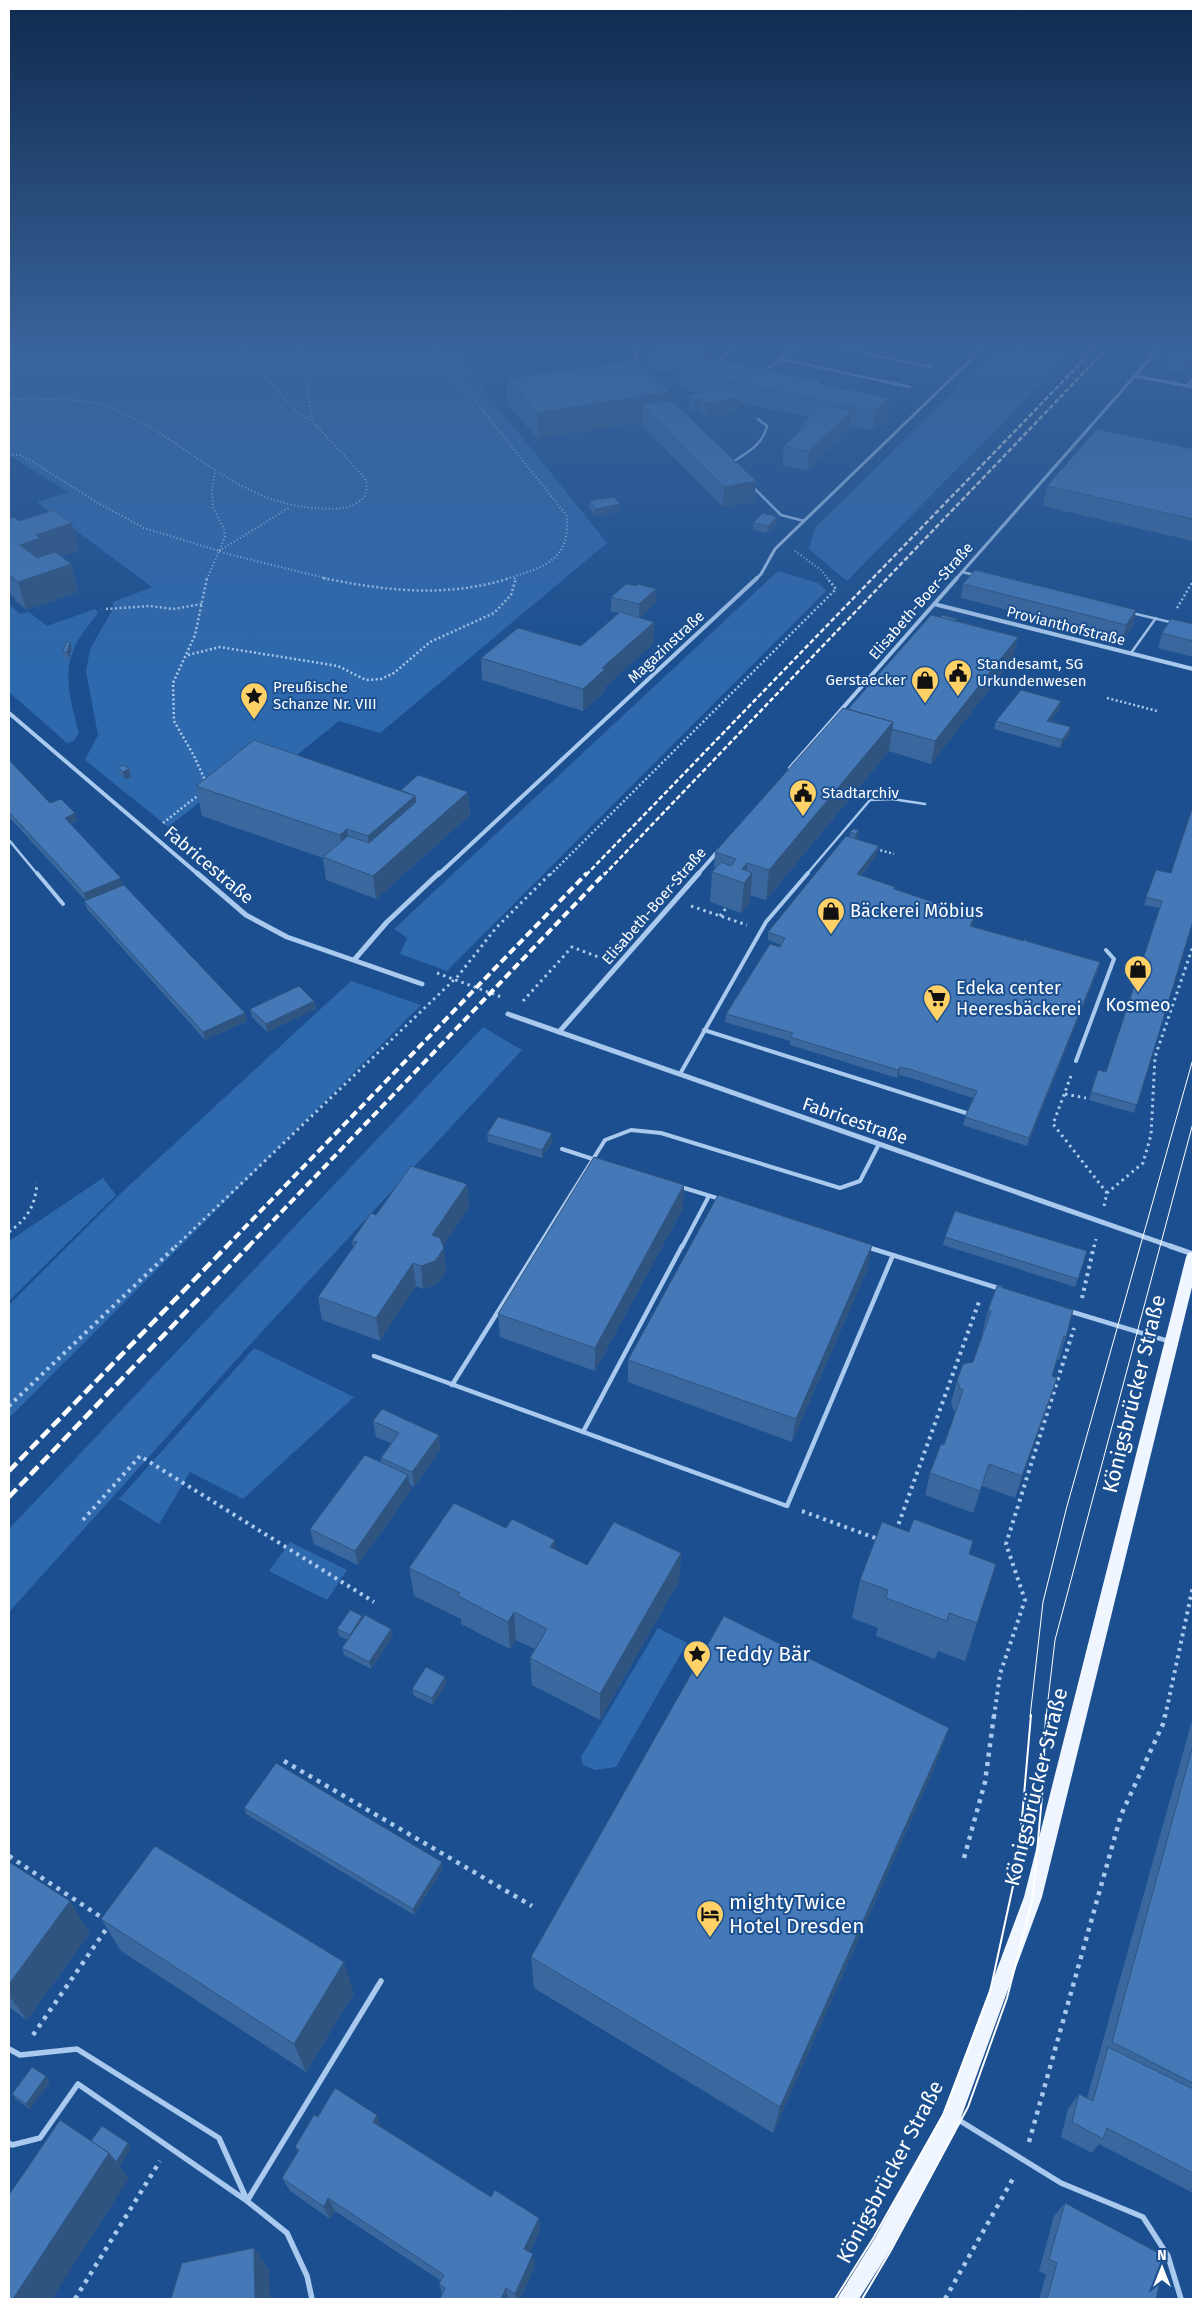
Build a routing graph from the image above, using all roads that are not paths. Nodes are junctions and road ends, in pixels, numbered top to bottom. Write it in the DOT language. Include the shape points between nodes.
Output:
graph roads {
  1 [pos="747,452"];
  2 [pos="875,452"];
  3 [pos="1068,452"];
  4 [pos="730,464"];
  5 [pos="749,483"];
  6 [pos="804,521"];
  7 [pos="962,572"];
  8 [pos="982,576"];
  9 [pos="934,604"];
  10 [pos="1127,611"];
  11 [pos="1156,618"];
  12 [pos="1177,624"];
  13 [pos="1131,653"];
  14 [pos="1193,669"];
  15 [pos="9,712"];
  16 [pos="784,774"];
  17 [pos="925,804"];
  18 [pos="9,840"];
  19 [pos="719,849"];
  20 [pos="63,904"];
  21 [pos="1106,950"];
  22 [pos="354,960"];
  23 [pos="422,984"];
  24 [pos="508,1014"];
  25 [pos="704,1030"];
  26 [pos="559,1032"];
  27 [pos="1076,1061"];
  28 [pos="680,1074"];
  29 [pos="966,1113"];
  30 [pos="879,1144"];
  31 [pos="562,1149"];
  32 [pos="592,1159"];
  33 [pos="601,1162"];
  34 [pos="673,1184"];
  35 [pos="709,1196"];
  36 [pos="728,1202"];
  37 [pos="866,1246"];
  38 [pos="893,1255"];
  39 [pos="1193,1255"];
  40 [pos="1010,1292"];
  41 [pos="1061,1308"];
  42 [pos="1172,1343"];
  43 [pos="374,1356"];
  44 [pos="452,1385"];
  45 [pos="582,1432"];
  46 [pos="381,1981"];
  47 [pos="9,2049"];
  48 [pos="952,2116"];
  49 [pos="9,2143"];
  50 [pos="247,2201"];
  51 [pos="312,2299"];
  52 [pos="847,2299"];
  53 [pos="1181,2299"];
  1 -- 4 [label="lane"];
  2 -- 6 [label="street, Magazinstraße"];
  3 -- 7 [label="street, Elisabeth-Boer-Straße"];
  5 -- 6 [label="lane" via="781,515"];
  6 -- 22 [label="street, Magazinstraße" via="776,549 761,574 387,922"];
  7 -- 8 [label="lane"];
  7 -- 9 [label="street, Elisabeth-Boer-Straße"];
  9 -- 13 [label="street, Provianthofstraße"];
  9 -- 16 [label="street, Elisabeth-Boer-Straße"];
  10 -- 11 [label="lane"];
  11 -- 12 [label="lane"];
  11 -- 13 [label="lane"];
  13 -- 14 [label="street, Provianthofstraße"];
  15 -- 22 [label="street, Fabricestraße" via="246,915 287,937"];
  17 -- 25 [label="lane" via="892,799 870,800 761,930"];
  18 -- 20 [label="lane"];
  19 -- 26 [label="street, Elisabeth-Boer-Straße"];
  21 -- 27 [label="lane" via="1114,959"];
  22 -- 23 [label="street, Fabricestraße"];
  24 -- 26 [label="street, Fabricestraße"];
  25 -- 28 [label="lane"];
  25 -- 29 [label="lane"];
  26 -- 28 [label="street, Fabricestraße"];
  28 -- 30 [label="street, Fabricestraße"];
  30 -- 32 [label="lane" via="860,1181 840,1188 661,1133 631,1130 605,1140"];
  30 -- 39 [label="street, Fabricestraße"];
  31 -- 32 [label="lane"];
  32 -- 33 [label="lane"];
  32 -- 44 [label="lane"];
  34 -- 35 [label="lane"];
  35 -- 36 [label="lane"];
  35 -- 45 [label="lane"];
  37 -- 38 [label="lane"];
  38 -- 40 [label="lane"];
  38 -- 45 [label="lane" via="787,1506"];
  39 -- 42 [label="main road, Königsbrücker Straße"];
  41 -- 42 [label="lane"];
  42 -- 48 [label="main road, Königsbrücker Straße" via="1033,1897"];
  43 -- 44 [label="lane"];
  44 -- 45 [label="lane"];
  46 -- 50 [label="lane"];
  47 -- 50 [label="lane" via="20,2055 77,2049 219,2138"];
  48 -- 52 [label="main road, Königsbrücker Straße" via="882,2245"];
  48 -- 53 [label="lane" via="1061,2183 1143,2216 1168,2256"];
  49 -- 50 [label="lane" via="40,2138 78,2084"];
  50 -- 51 [label="lane" via="287,2233 307,2276"];
}
